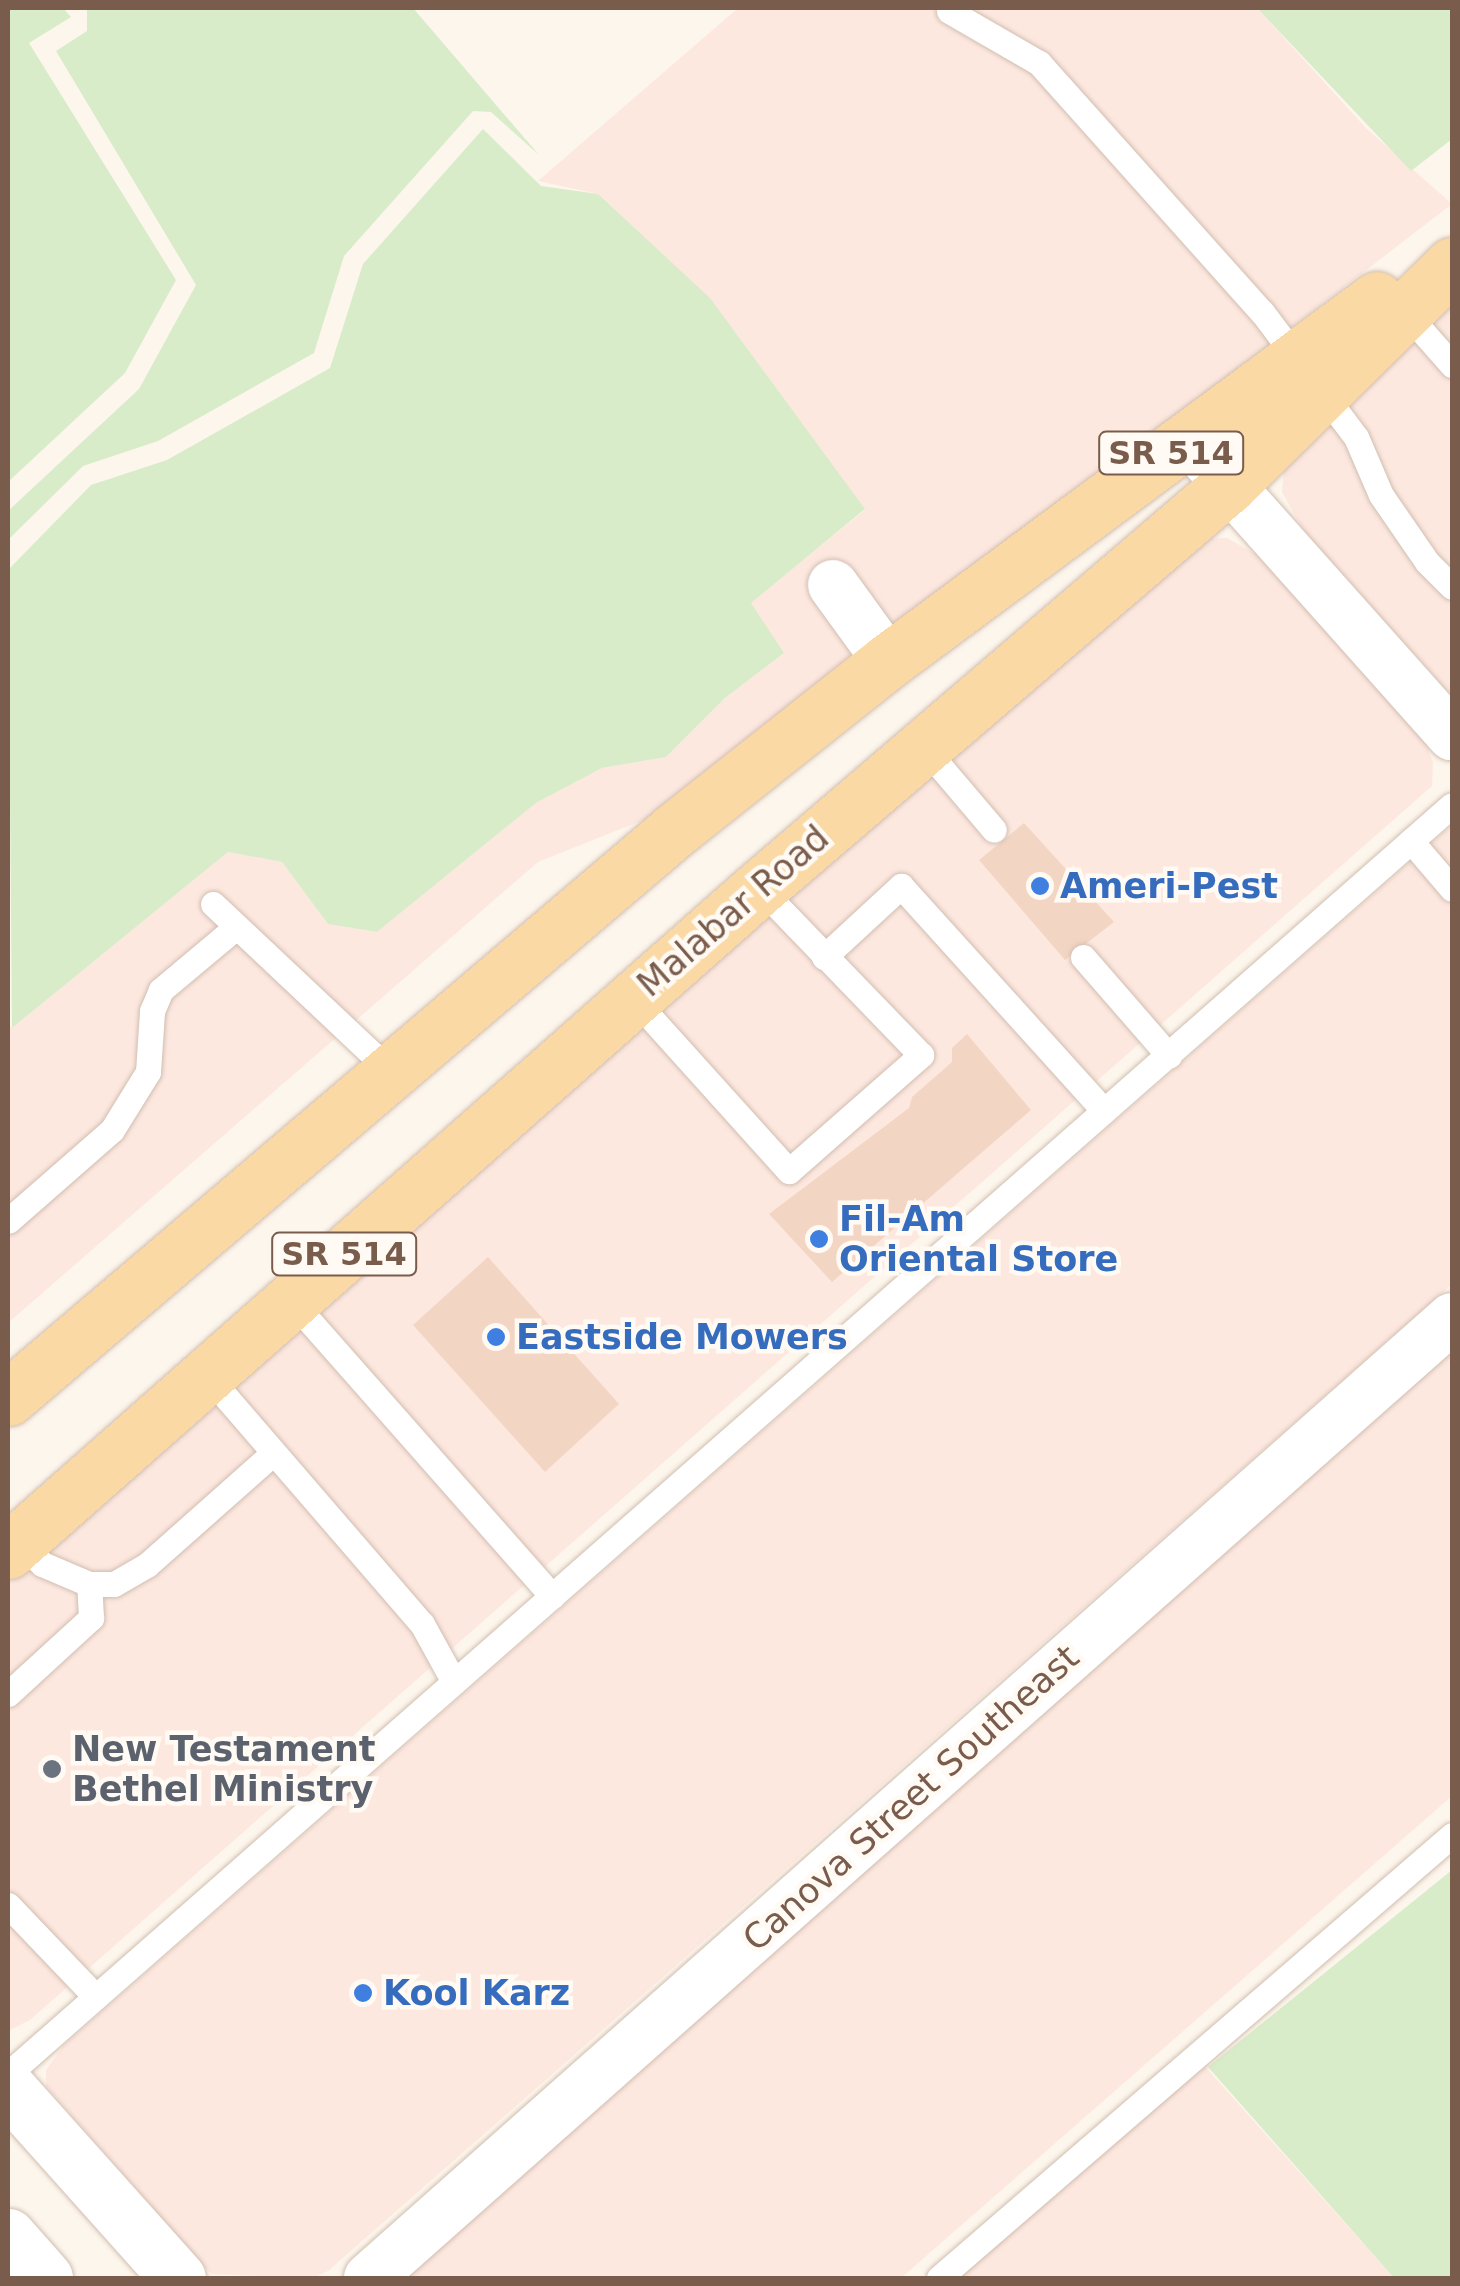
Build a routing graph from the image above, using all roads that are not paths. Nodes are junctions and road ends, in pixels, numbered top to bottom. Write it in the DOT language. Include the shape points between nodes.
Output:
graph roads {
  1 [pos="948,11"];
  2 [pos="1452,244"];
  3 [pos="1452,265"];
  4 [pos="1397,301"];
  5 [pos="1452,366"];
  6 [pos="1308,377"];
  7 [pos="1188,439"];
  8 [pos="1228,486"];
  9 [pos="833,585"];
  10 [pos="1452,586"];
  11 [pos="888,661"];
  12 [pos="1452,735"];
  13 [pos="922,746"];
  14 [pos="1452,805"];
  15 [pos="994,830"];
  16 [pos="1411,841"];
  17 [pos="752,881"];
  18 [pos="1452,889"];
  19 [pos="213,904"];
  20 [pos="235,928"];
  21 [pos="824,957"];
  22 [pos="1082,957"];
  23 [pos="633,998"];
  24 [pos="1169,1056"];
  25 [pos="394,1066"];
  26 [pos="1104,1111"];
  27 [pos="8,1221"];
  28 [pos="291,1300"];
  29 [pos="1452,1318"];
  30 [pos="206,1376"];
  31 [pos="8,1398"];
  32 [pos="273,1453"];
  33 [pos="13,1546"];
  34 [pos="89,1584"];
  35 [pos="552,1596"];
  36 [pos="454,1682"];
  37 [pos="8,1694"];
  38 [pos="1452,1834"];
  39 [pos="8,1905"];
  40 [pos="96,1997"];
  41 [pos="8,2074"];
  42 [pos="8,2088"];
  43 [pos="8,2236"];
  44 [pos="44,2278"];
  45 [pos="178,2278"];
  46 [pos="369,2278"];
  47 [pos="938,2278"];
  1 -- 6 [label="lane" via="1040,63"];
  2 -- 4 [label="main road, Malabar Road / SR 514"];
  3 -- 4 [label="main road, Malabar Road / SR 514"];
  4 -- 5 [label="lane"];
  4 -- 6 [label="main road, Malabar Road / SR 514"];
  6 -- 7 [label="main road, Malabar Road / SR 514"];
  6 -- 8 [label="main road, Malabar Road / SR 514"];
  6 -- 10 [label="lane" via="1356,437 1381,495 1427,562"];
  7 -- 8 [label="street"];
  7 -- 11 [label="main road, Malabar Road / SR 514"];
  8 -- 12 [label="street"];
  8 -- 13 [label="main road, Malabar Road / SR 514"];
  9 -- 11 [label="street"];
  11 -- 17 [label="main road" via="908,715 900,738"];
  11 -- 25 [label="main road, Malabar Road / SR 514"];
  13 -- 15 [label="lane"];
  13 -- 17 [label="main road, Malabar Road / SR 514"];
  14 -- 16 [label="lane"];
  16 -- 18 [label="lane"];
  16 -- 24 [label="lane"];
  17 -- 21 [label="lane"];
  17 -- 23 [label="main road, Malabar Road / SR 514" via="712,907 681,958"];
  19 -- 20 [label="lane"];
  20 -- 25 [label="lane" via="372,1054"];
  20 -- 27 [label="lane" via="162,990 152,1011 148,1072 112,1130"];
  21 -- 23 [label="lane" via="921,1054 790,1171"];
  21 -- 26 [label="lane" via="901,886"];
  22 -- 24 [label="lane"];
  23 -- 28 [label="main road, Malabar Road / SR 514"];
  24 -- 26 [label="lane"];
  25 -- 31 [label="main road, Malabar Road / SR 514"];
  26 -- 35 [label="lane"];
  28 -- 30 [label="main road, Malabar Road / SR 514"];
  28 -- 35 [label="lane"];
  29 -- 46 [label="street, Canova Street Southeast"];
  30 -- 32 [label="lane"];
  30 -- 33 [label="main road, Malabar Road / SR 514"];
  32 -- 34 [label="lane" via="147,1565 114,1584"];
  32 -- 36 [label="lane" via="422,1624"];
  33 -- 34 [label="lane"];
  34 -- 37 [label="lane" via="91,1618"];
  35 -- 36 [label="lane"];
  36 -- 40 [label="lane"];
  38 -- 47 [label="lane"];
  39 -- 40 [label="lane"];
  40 -- 41 [label="lane"];
  42 -- 45 [label="main road"];
  43 -- 44 [label="main road"];
}
